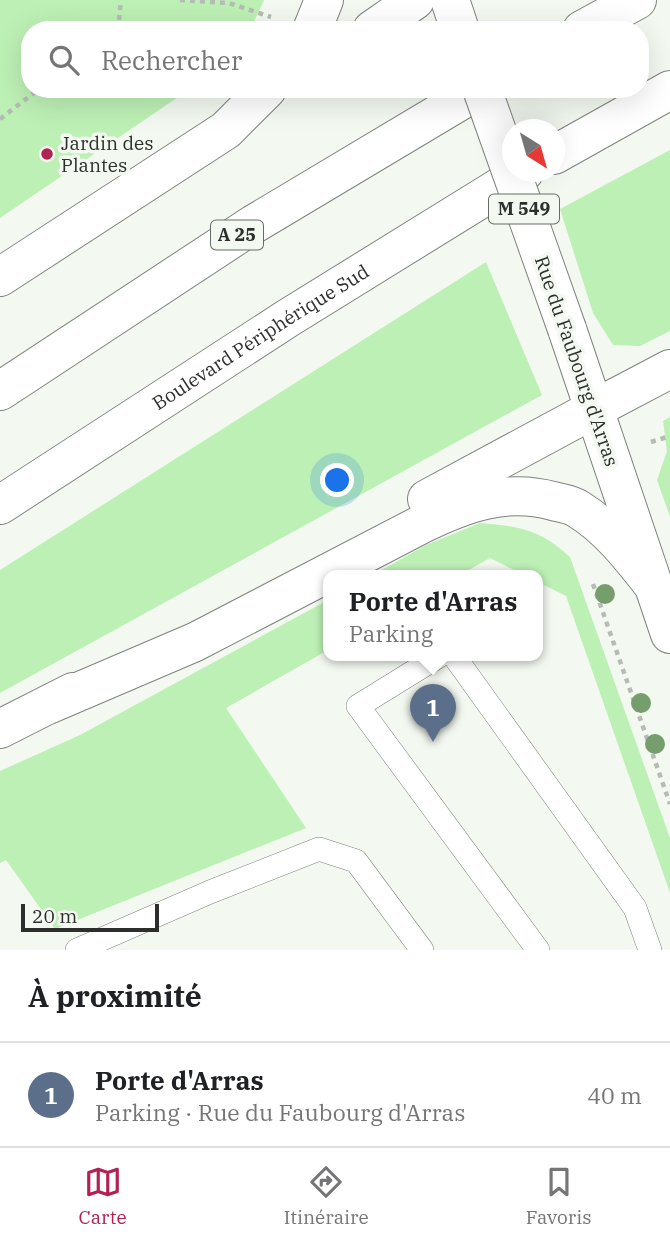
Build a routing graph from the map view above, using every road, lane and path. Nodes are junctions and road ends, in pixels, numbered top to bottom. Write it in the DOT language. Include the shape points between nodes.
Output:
graph roads {
  1 [pos="121,0"];
  2 [pos="180,0"];
  3 [pos="324,0"];
  4 [pos="415,0"];
  5 [pos="637,0"];
  6 [pos="229,1"];
  7 [pos="277,9"];
  8 [pos="119,21"];
  9 [pos="316,21"];
  10 [pos="385,21"];
  11 [pos="598,21"];
  12 [pos="670,90"];
  13 [pos="27,98"];
  14 [pos="258,98"];
  15 [pos="272,98"];
  16 [pos="466,98"];
  17 [pos="484,98"];
  18 [pos="0,119"];
  19 [pos="226,130"];
  20 [pos="565,149"];
  21 [pos="508,182"];
  22 [pos="0,277"];
  23 [pos="670,369"];
  24 [pos="0,391"];
  25 [pos="594,409"];
  26 [pos="670,436"];
  27 [pos="652,442"];
  28 [pos="0,505"];
  29 [pos="334,570"];
  30 [pos="590,573"];
  31 [pos="323,575"];
  32 [pos="653,585"];
  33 [pos="670,634"];
  34 [pos="431,661"];
  35 [pos="458,661"];
  36 [pos="50,704"];
  37 [pos="0,729"];
  38 [pos="670,804"];
  39 [pos="77,950"];
  40 [pos="422,950"];
  41 [pos="538,950"];
  42 [pos="650,950"];
  1 -- 8 [label="path"];
  2 -- 6 [label="path"];
  3 -- 9 [label="main road"];
  4 -- 10 [label="main road"];
  5 -- 11 [label="main road"];
  6 -- 7 [label="path" via="274,18"];
  12 -- 20 [label="main road"];
  13 -- 18 [label="path"];
  14 -- 19 [label="main road"];
  15 -- 19 [label="main road"];
  16 -- 24 [label="main road, A 25" via="254,224"];
  17 -- 25 [label="main road, Rue du Faubourg d'Arras / M 549, bridge"];
  19 -- 22 [label="main road"];
  21 -- 28 [label="main road, Boulevard Périphérique Sud"];
  23 -- 25 [label="main road"];
  25 -- 32 [label="main road, Rue du Faubourg d'Arras / M 549"];
  25 -- 36 [label="main road"];
  26 -- 27 [label="path"];
  29 -- 32 [label="main road" via="453,509 478,500 527,496 575,507 605,529"];
  30 -- 38 [label="path"];
  31 -- 36 [label="main road" via="195,642"];
  32 -- 33 [label="main road, Rue du Faubourg d'Arras / M 549"];
  34 -- 41 [label="lane" via="358,706"];
  35 -- 42 [label="lane" via="635,908"];
  36 -- 37 [label="main road"];
  39 -- 40 [label="lane" via="318,849 356,861"];
}
